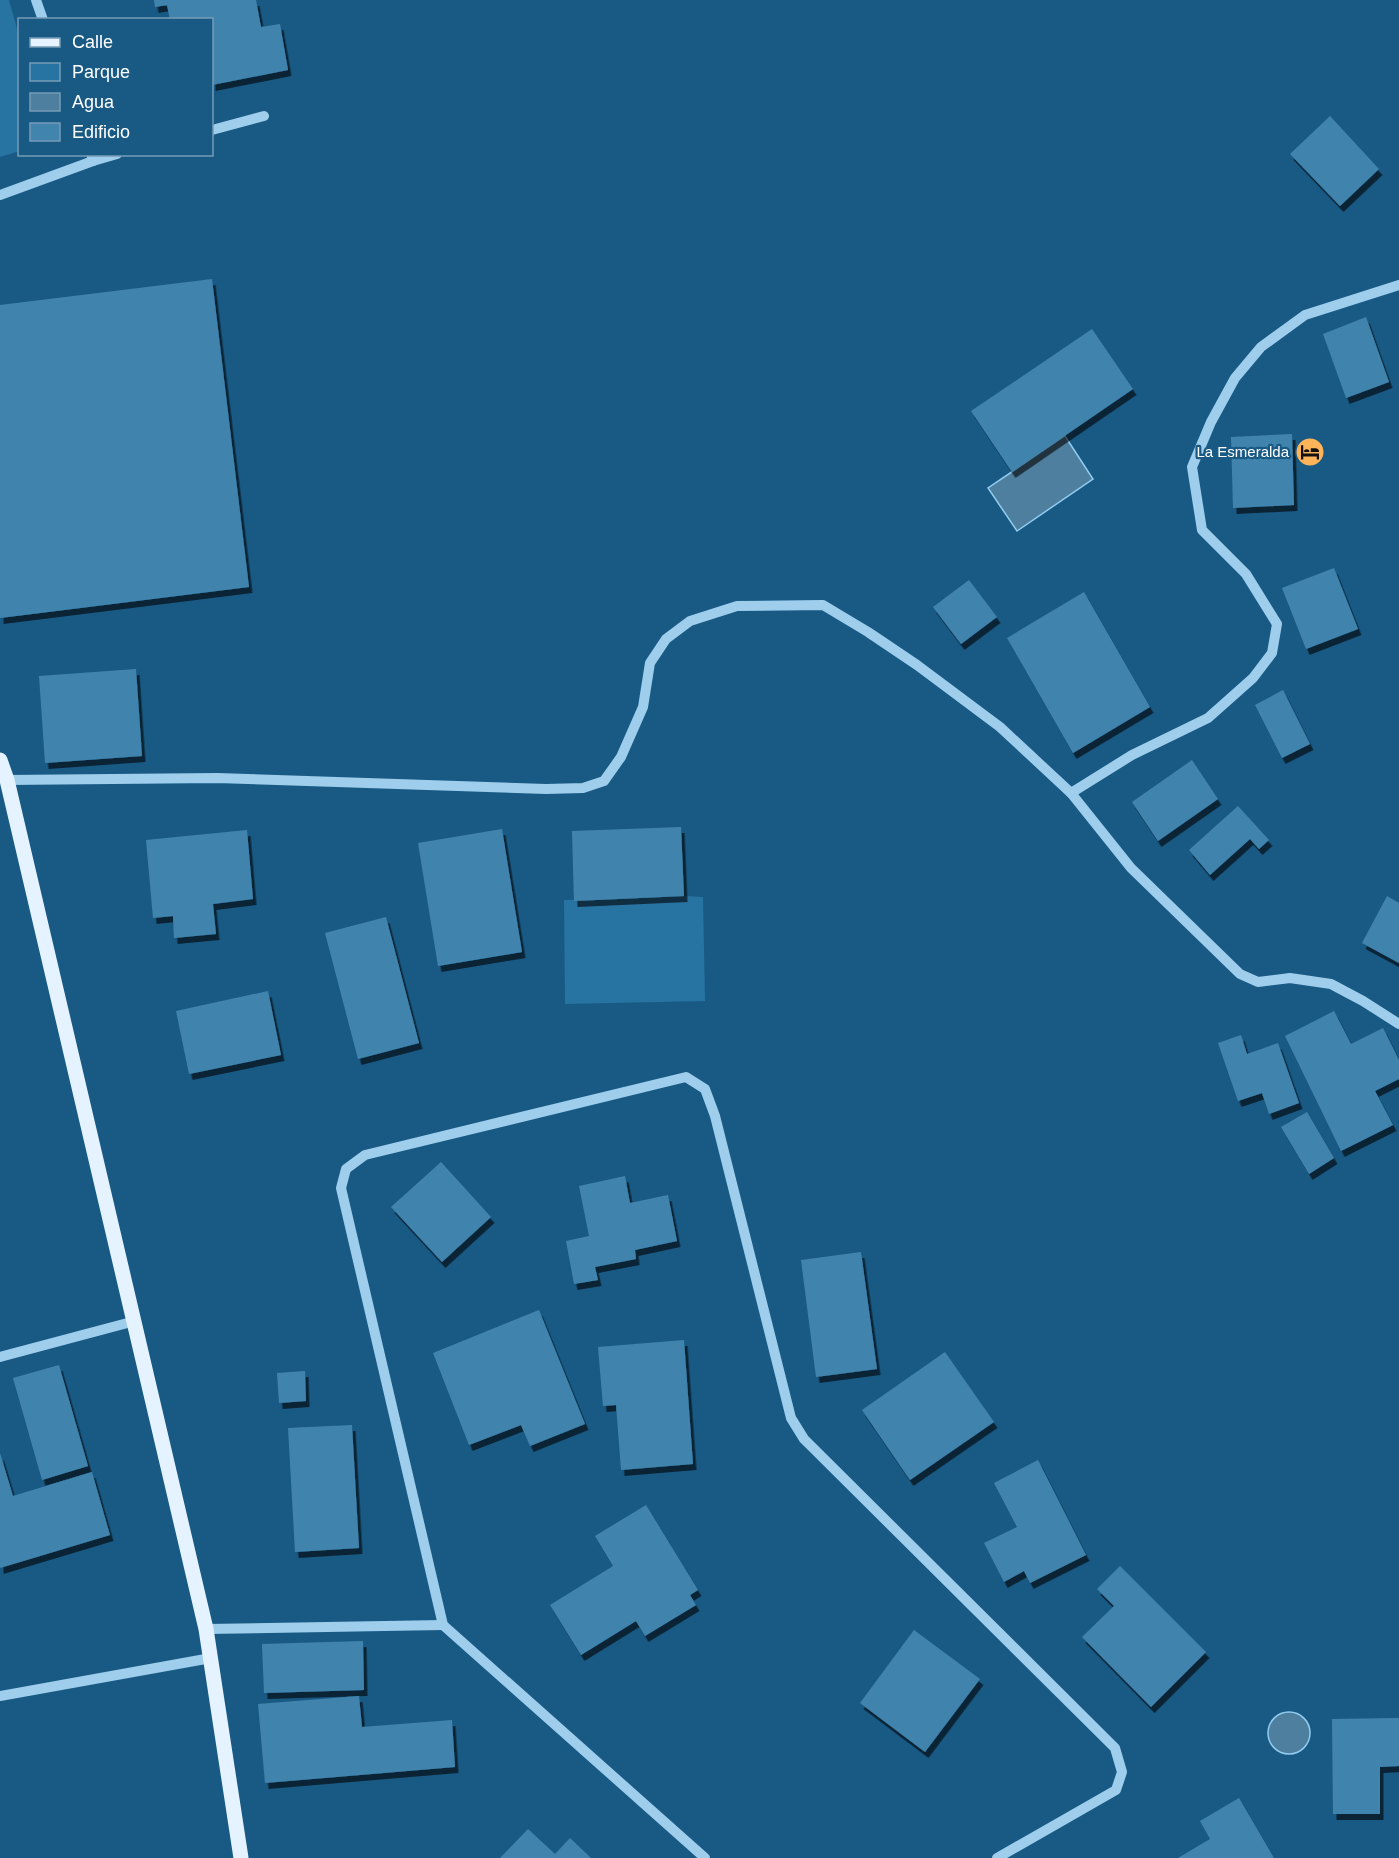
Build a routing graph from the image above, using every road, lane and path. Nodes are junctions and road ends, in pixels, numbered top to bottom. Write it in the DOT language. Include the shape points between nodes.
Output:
graph roads {
  1 [pos="36,0"];
  2 [pos="42,18"];
  3 [pos="264,116"];
  4 [pos="213,130"];
  5 [pos="92,158"];
  6 [pos="0,195"];
  7 [pos="1399,285"];
  8 [pos="0,760"];
  9 [pos="7,780"];
  10 [pos="1071,793"];
  11 [pos="1399,1024"];
  12 [pos="135,1322"];
  13 [pos="0,1357"];
  14 [pos="443,1625"];
  15 [pos="206,1629"];
  16 [pos="211,1658"];
  17 [pos="0,1696"];
  18 [pos="241,1858"];
  19 [pos="705,1858"];
  20 [pos="997,1858"];
  1 -- 2 [label="street"];
  3 -- 4 [label="street"];
  5 -- 6 [label="street"];
  7 -- 10 [label="street" via="1305,315 1261,347 1234,378 1192,467 1202,530 1246,574 1277,624 1272,653 1253,678 1208,718 1132,755"];
  8 -- 9 [label="main road"];
  9 -- 10 [label="street" via="217,778 583,788 604,781 621,757 642,707 650,663 666,639 690,621 737,606 822,605 898,652 1000,727"];
  9 -- 12 [label="main road"];
  10 -- 11 [label="street" via="1131,867 1240,974 1258,982 1290,978 1331,984"];
  12 -- 13 [label="street"];
  12 -- 15 [label="main road"];
  14 -- 15 [label="street"];
  14 -- 19 [label="street"];
  14 -- 20 [label="street" via="341,1188 346,1169 365,1155 686,1077 705,1089 716,1116 791,1418 804,1439 1115,1748 1122,1772 1116,1790"];
  15 -- 16 [label="main road"];
  16 -- 17 [label="street"];
  16 -- 18 [label="main road"];
}
